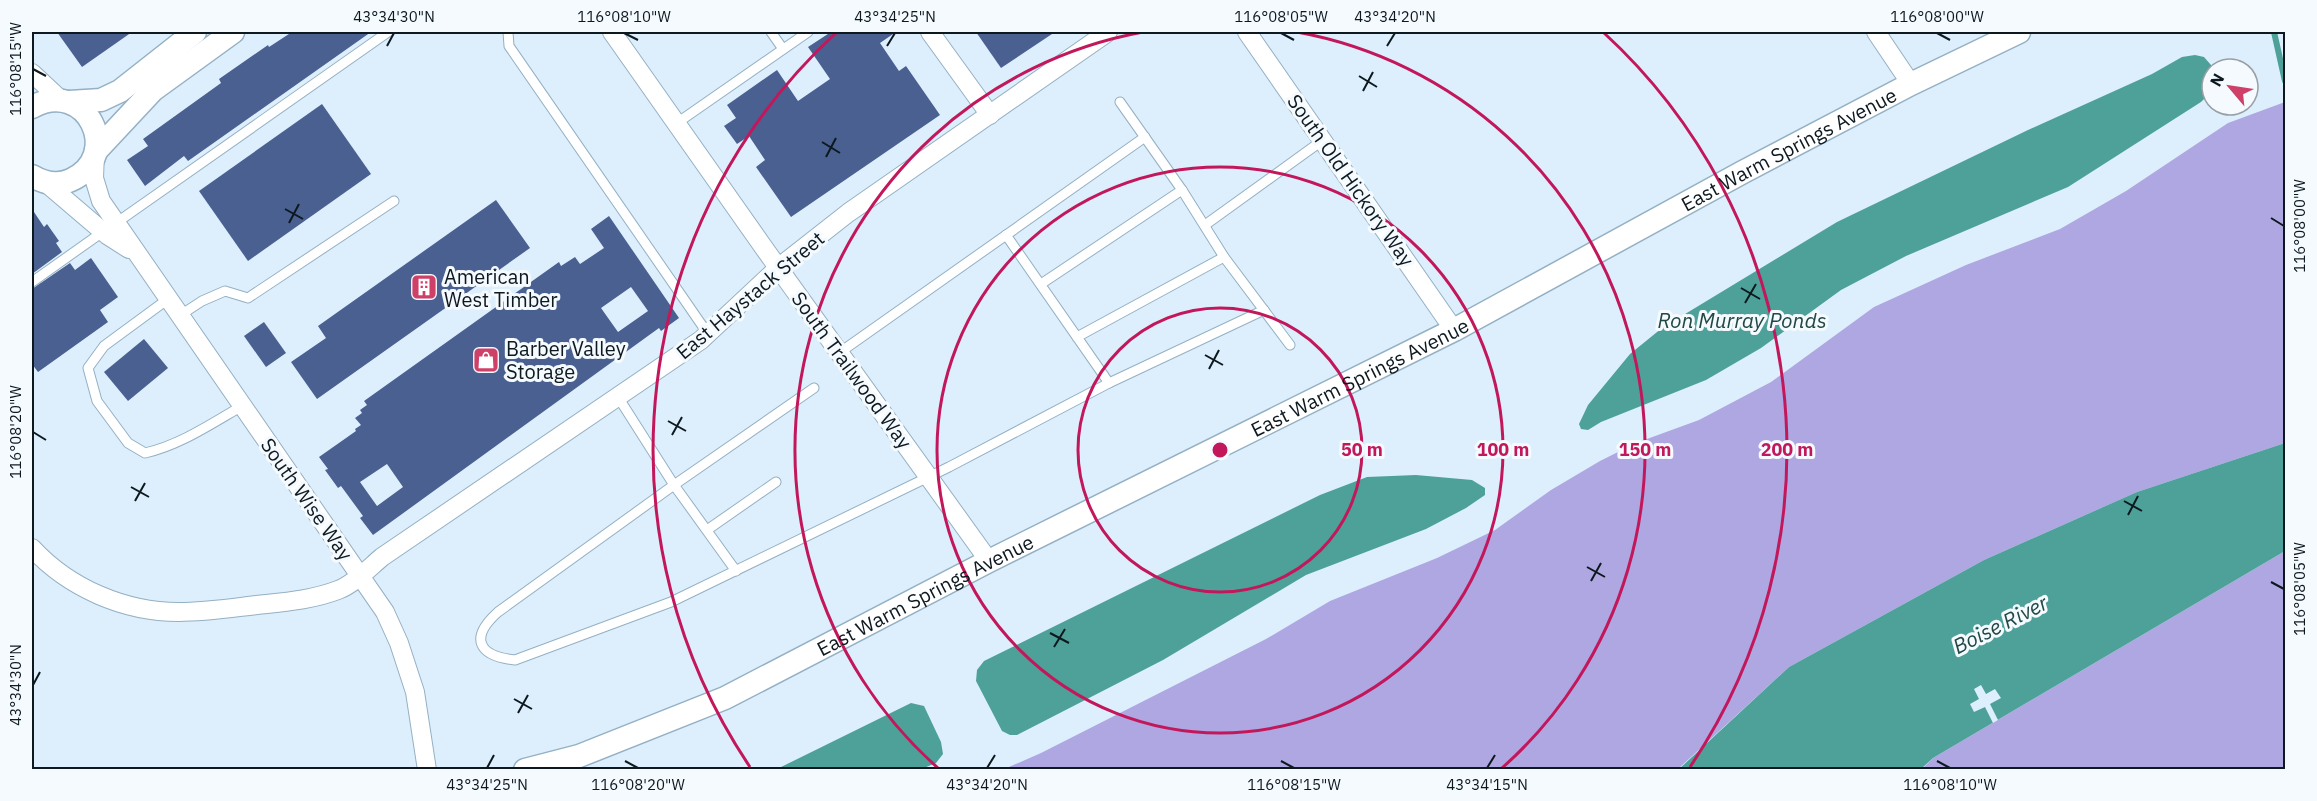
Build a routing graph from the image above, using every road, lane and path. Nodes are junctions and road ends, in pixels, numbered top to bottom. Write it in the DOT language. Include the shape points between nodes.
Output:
graph roads {
  1 [pos="195,32"];
  2 [pos="233,32"];
  3 [pos="388,32"];
  4 [pos="508,32"];
  5 [pos="612,32"];
  6 [pos="771,32"];
  7 [pos="808,32"];
  8 [pos="930,32"];
  9 [pos="1108,32"];
  10 [pos="1247,32"];
  11 [pos="1876,32"];
  12 [pos="2019,32"];
  13 [pos="783,49"];
  14 [pos="32,73"];
  15 [pos="1911,84"];
  16 [pos="66,101"];
  17 [pos="1120,102"];
  18 [pos="32,107"];
  19 [pos="990,115"];
  20 [pos="677,123"];
  21 [pos="1145,137"];
  22 [pos="1323,140"];
  23 [pos="96,151"];
  24 [pos="35,178"];
  25 [pos="1182,190"];
  26 [pos="394,201"];
  27 [pos="1205,225"];
  28 [pos="110,227"];
  29 [pos="1006,236"];
  30 [pos="1224,257"];
  31 [pos="778,268"];
  32 [pos="32,282"];
  33 [pos="1041,284"];
  34 [pos="168,299"];
  35 [pos="1264,310"];
  36 [pos="179,316"];
  37 [pos="1454,330"];
  38 [pos="708,334"];
  39 [pos="1077,337"];
  40 [pos="1290,345"];
  41 [pos="839,353"];
  42 [pos="1109,383"];
  43 [pos="814,388"];
  44 [pos="618,397"];
  45 [pos="242,406"];
  46 [pos="928,477"];
  47 [pos="776,482"];
  48 [pos="674,485"];
  49 [pos="707,530"];
  50 [pos="32,548"];
  51 [pos="989,561"];
  52 [pos="736,571"];
  53 [pos="360,575"];
  54 [pos="427,770"];
  55 [pos="525,770"];
  1 -- 16 [label="street" via="120,91 101,100"];
  2 -- 23 [label="street" via="153,90"];
  3 -- 28 [label="lane"];
  4 -- 38 [label="lane" via="509,46"];
  5 -- 20 [label="street, South Trailwood Way"];
  6 -- 13 [label="lane"];
  7 -- 13 [label="lane"];
  8 -- 19 [label="street"];
  9 -- 19 [label="street, East Haystack Street"];
  10 -- 22 [label="street, South Old Hickory Way"];
  11 -- 15 [label="street"];
  12 -- 15 [label="street, East Warm Springs Avenue"];
  13 -- 20 [label="lane"];
  14 -- 16 [label="street"];
  15 -- 37 [label="street, East Warm Springs Avenue"];
  16 -- 18 [label="street" via="44,101"];
  16 -- 23 [label="street" via="87,114 93,123"];
  17 -- 21 [label="lane"];
  19 -- 31 [label="street, East Haystack Street" via="848,213"];
  20 -- 31 [label="street, South Trailwood Way"];
  21 -- 25 [label="lane"];
  21 -- 29 [label="lane"];
  22 -- 27 [label="lane"];
  22 -- 37 [label="street, South Old Hickory Way"];
  23 -- 24 [label="street" via="77,177 57,183"];
  23 -- 28 [label="street, South Wise Way" via="94,178"];
  24 -- 28 [label="street, South Wise Way"];
  25 -- 27 [label="lane"];
  25 -- 33 [label="lane"];
  26 -- 36 [label="lane" via="248,298 225,291"];
  27 -- 30 [label="lane"];
  28 -- 32 [label="lane"];
  28 -- 34 [label="street, South Wise Way" via="135,252"];
  29 -- 33 [label="lane"];
  29 -- 41 [label="lane"];
  30 -- 35 [label="lane"];
  30 -- 39 [label="lane"];
  31 -- 38 [label="street, East Haystack Street"];
  31 -- 41 [label="street, South Trailwood Way"];
  33 -- 39 [label="lane"];
  34 -- 36 [label="street, South Wise Way"];
  34 -- 45 [label="lane" via="104,346 88,368 97,401 128,443 146,453 187,438"];
  35 -- 40 [label="lane"];
  35 -- 42 [label="lane"];
  36 -- 45 [label="street, South Wise Way"];
  37 -- 51 [label="street, East Warm Springs Avenue"];
  38 -- 44 [label="street, East Haystack Street"];
  39 -- 42 [label="lane"];
  41 -- 46 [label="street, South Trailwood Way"];
  42 -- 46 [label="lane"];
  43 -- 48 [label="lane"];
  44 -- 48 [label="lane"];
  44 -- 53 [label="street, East Haystack Street"];
  45 -- 53 [label="street, South Wise Way"];
  46 -- 51 [label="street, South Trailwood Way"];
  46 -- 52 [label="lane"];
  47 -- 49 [label="lane"];
  48 -- 49 [label="lane"];
  48 -- 52 [label="lane" via="492,617 480,635 481,644 488,653 515,660 671,602"];
  49 -- 52 [label="lane"];
  50 -- 53 [label="street, East Haystack Street" via="82,587 114,601 177,612 302,599 340,590"];
  51 -- 55 [label="street, East Warm Springs Avenue" via="724,698 579,756"];
  53 -- 54 [label="street, South Wise Way" via="385,612 399,643 415,692"];
}
